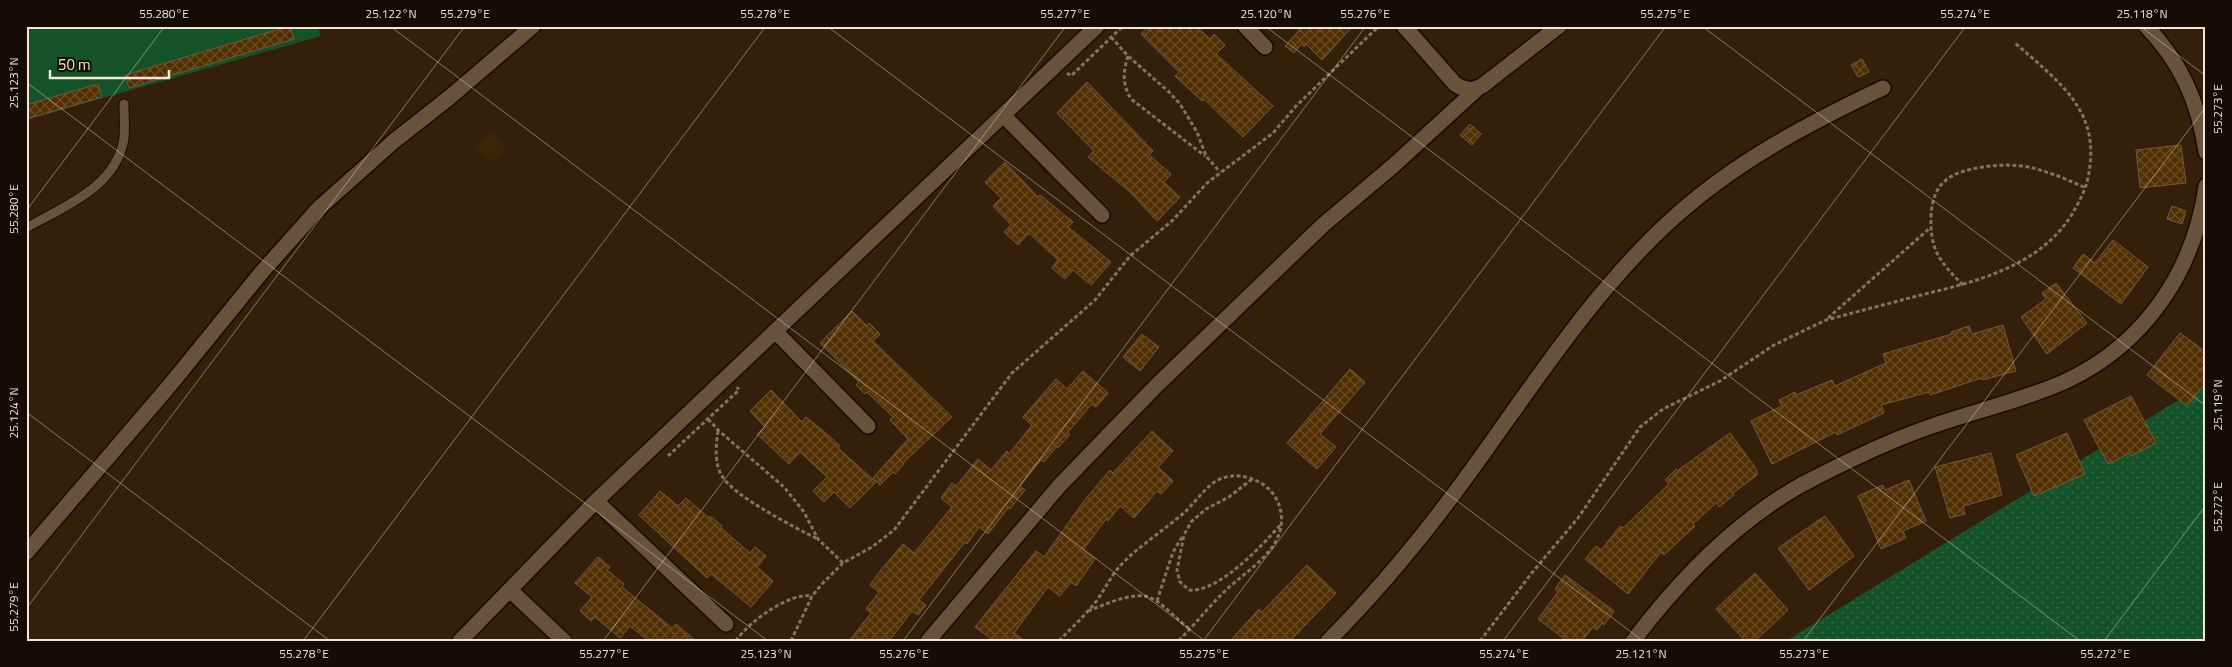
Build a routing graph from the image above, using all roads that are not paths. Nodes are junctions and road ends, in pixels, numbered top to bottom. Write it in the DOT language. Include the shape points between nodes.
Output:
graph roads {
  1 [pos="533,26"];
  2 [pos="1097,26"];
  3 [pos="1245,26"];
  4 [pos="1404,26"];
  5 [pos="1559,26"];
  6 [pos="2146,26"];
  7 [pos="1265,47"];
  8 [pos="1883,88"];
  9 [pos="1477,89"];
  10 [pos="124,104"];
  11 [pos="1003,115"];
  12 [pos="2206,152"];
  13 [pos="2206,186"];
  14 [pos="1102,214"];
  15 [pos="26,228"];
  16 [pos="775,330"];
  17 [pos="868,426"];
  18 [pos="596,501"];
  19 [pos="26,553"];
  20 [pos="510,590"];
  21 [pos="726,624"];
  22 [pos="460,641"];
  23 [pos="564,641"];
  24 [pos="928,641"];
  25 [pos="1328,641"];
  26 [pos="1632,641"];
  1 -- 19 [label="street" via="387,146 320,208 261,273"];
  2 -- 11 [label="street"];
  3 -- 7 [label="street"];
  4 -- 9 [label="street" via="1456,84 1466,89"];
  5 -- 9 [label="street"];
  6 -- 12 [label="street" via="2182,73 2194,99"];
  8 -- 25 [label="street" via="1784,138 1742,165 1670,221 1592,305 1448,502"];
  9 -- 24 [label="street" via="1323,225 1157,385 1060,485"];
  10 -- 15 [label="lane" via="124,138 108,173 93,189"];
  11 -- 14 [label="street"];
  11 -- 16 [label="street"];
  13 -- 26 [label="street" via="2194,242 2181,271 2144,323 2120,346 2095,365 2066,380 1903,437 1801,486 1752,519 1706,557"];
  16 -- 17 [label="street"];
  16 -- 18 [label="street"];
  18 -- 20 [label="street"];
  18 -- 21 [label="street"];
  20 -- 22 [label="street"];
  20 -- 23 [label="street"];
}
